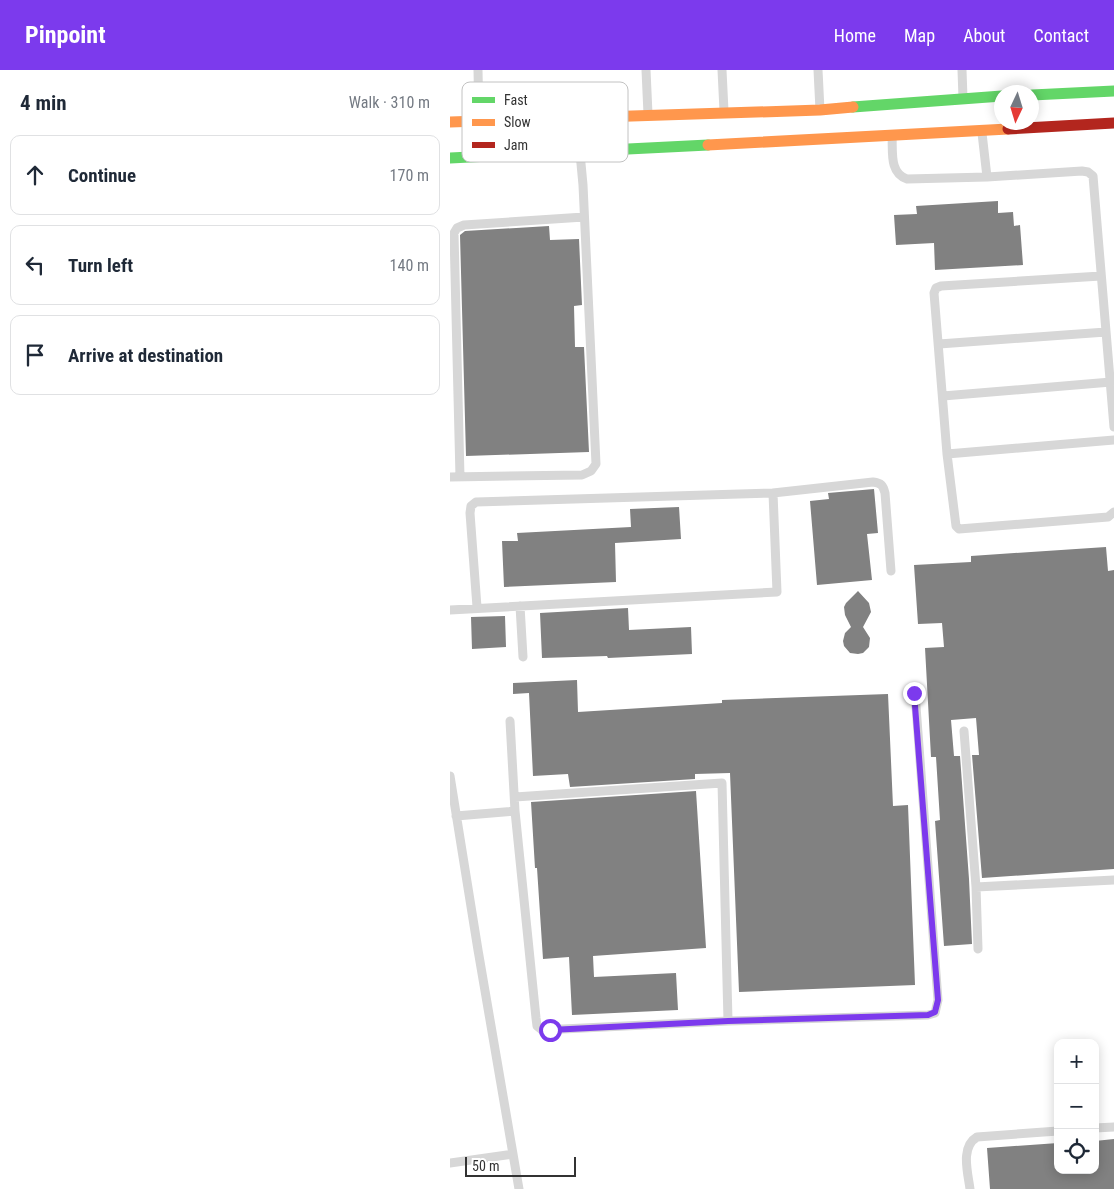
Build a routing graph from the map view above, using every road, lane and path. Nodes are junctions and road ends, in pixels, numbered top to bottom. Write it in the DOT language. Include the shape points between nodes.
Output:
graph roads {
  1 [pos="646,70"];
  2 [pos="722,70"];
  3 [pos="818,70"];
  4 [pos="962,70"];
  5 [pos="1114,91"];
  6 [pos="1039,95"];
  7 [pos="994,96"];
  8 [pos="963,98"];
  9 [pos="820,110"];
  10 [pos="724,114"];
  11 [pos="648,116"];
  12 [pos="628,117"];
  13 [pos="1114,123"];
  14 [pos="982,132"];
  15 [pos="892,136"];
  16 [pos="628,150"];
  17 [pos="581,162"];
  18 [pos="987,177"];
  19 [pos="584,217"];
  20 [pos="1101,276"];
  21 [pos="1106,332"];
  22 [pos="939,344"];
  23 [pos="1110,382"];
  24 [pos="943,396"];
  25 [pos="1114,427"];
  26 [pos="1114,440"];
  27 [pos="947,454"];
  28 [pos="450,477"];
  29 [pos="460,477"];
  30 [pos="773,493"];
  31 [pos="1114,512"];
  32 [pos="891,571"];
  33 [pos="520,606"];
  34 [pos="477,607"];
  35 [pos="450,610"];
  36 [pos="523,657"];
  37 [pos="914,693"];
  38 [pos="510,721"];
  39 [pos="964,730"];
  40 [pos="450,776"];
  41 [pos="515,797"];
  42 [pos="515,810"];
  43 [pos="456,816"];
  44 [pos="1114,880"];
  45 [pos="976,887"];
  46 [pos="978,949"];
  47 [pos="728,1021"];
  48 [pos="1114,1127"];
  49 [pos="1099,1128"];
  50 [pos="1054,1131"];
  51 [pos="514,1154"];
  52 [pos="450,1163"];
  53 [pos="519,1189"];
  54 [pos="970,1189"];
  1 -- 11 [label="lane"];
  2 -- 10 [label="lane"];
  3 -- 9 [label="lane"];
  4 -- 8 [label="lane"];
  5 -- 6 [label="street"];
  7 -- 8 [label="street"];
  8 -- 9 [label="street"];
  9 -- 10 [label="street"];
  10 -- 11 [label="street"];
  11 -- 12 [label="street"];
  13 -- 14 [label="street"];
  14 -- 15 [label="street"];
  14 -- 18 [label="lane"];
  15 -- 16 [label="street"];
  15 -- 18 [label="lane" via="895,170 901,177"];
  17 -- 19 [label="lane"];
  18 -- 20 [label="lane" via="1091,173"];
  19 -- 29 [label="lane" via="464,224 454,233"];
  19 -- 29 [label="lane" via="596,464 582,475"];
  20 -- 21 [label="lane"];
  20 -- 22 [label="lane" via="936,288"];
  21 -- 22 [label="lane"];
  21 -- 23 [label="lane"];
  22 -- 24 [label="lane"];
  23 -- 24 [label="lane"];
  23 -- 25 [label="lane"];
  24 -- 27 [label="lane"];
  26 -- 27 [label="lane"];
  27 -- 31 [label="lane" via="954,520 959,529 1108,517"];
  28 -- 29 [label="lane"];
  30 -- 32 [label="lane" via="879,483 885,493"];
  30 -- 33 [label="lane" via="777,592"];
  30 -- 34 [label="lane" via="476,502 470,513"];
  33 -- 34 [label="lane"];
  33 -- 36 [label="lane"];
  34 -- 35 [label="lane"];
  37 -- 47 [label="lane" via="938,1000 935,1012 928,1015"];
  38 -- 41 [label="lane"];
  39 -- 45 [label="lane"];
  40 -- 43 [label="lane"];
  41 -- 42 [label="lane"];
  41 -- 47 [label="lane" via="722,782"];
  42 -- 43 [label="lane"];
  42 -- 47 [label="lane" via="537,1026 550,1030"];
  43 -- 51 [label="lane"];
  44 -- 45 [label="lane"];
  45 -- 46 [label="lane"];
  48 -- 49 [label="lane"];
  50 -- 54 [label="lane" via="972,1140 967,1160"];
  51 -- 52 [label="lane"];
  51 -- 53 [label="lane"];
}
